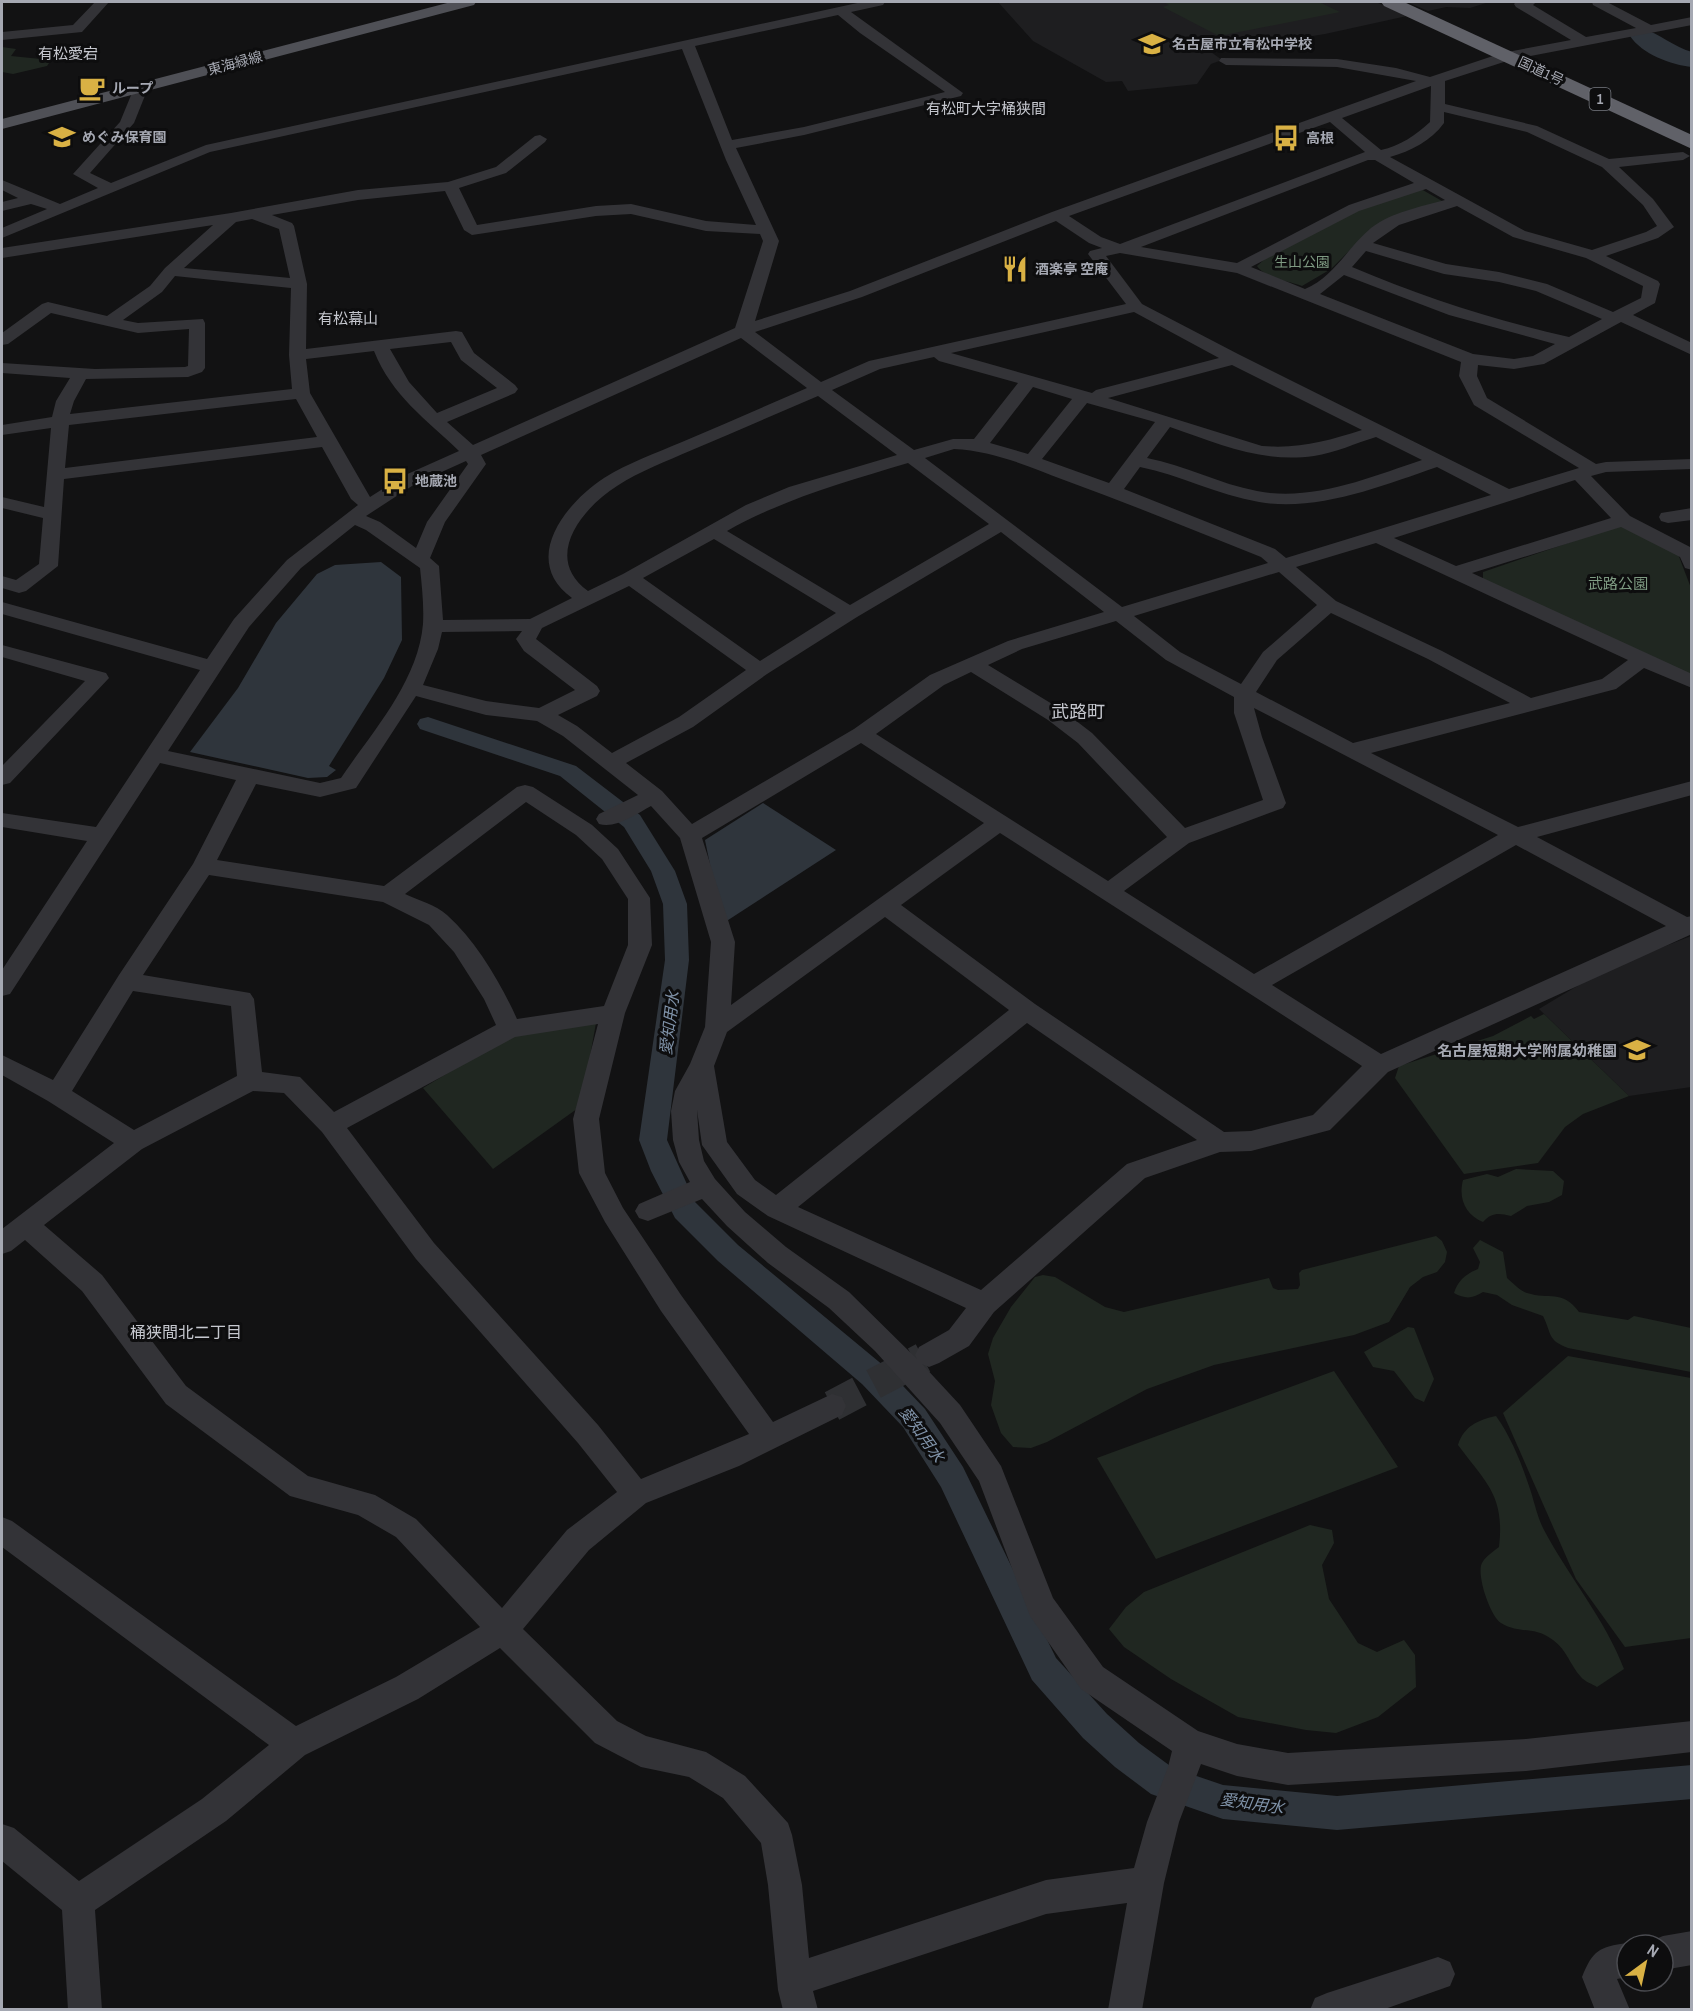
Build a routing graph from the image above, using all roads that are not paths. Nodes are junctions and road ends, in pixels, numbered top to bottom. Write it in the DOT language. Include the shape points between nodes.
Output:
graph roads {
  1 [pos="102,2"];
  2 [pos="468,2"];
  3 [pos="878,2"];
  4 [pos="1390,2"];
  5 [pos="1530,2"];
  6 [pos="1598,2"];
  7 [pos="841,10"];
  8 [pos="1692,21"];
  9 [pos="1649,29"];
  10 [pos="2,36"];
  11 [pos="1583,41"];
  12 [pos="687,44"];
  13 [pos="1507,56"];
  14 [pos="1226,62"];
  15 [pos="1435,80"];
  16 [pos="141,88"];
  17 [pos="424,88"];
  18 [pos="459,94"];
  19 [pos="1437,106"];
  20 [pos="1332,117"];
  21 [pos="2,124"];
  22 [pos="540,139"];
  23 [pos="728,145"];
  24 [pos="1687,150"];
  25 [pos="1377,155"];
  26 [pos="1607,164"];
  27 [pos="2,184"];
  28 [pos="1425,184"];
  29 [pos="450,186"];
  30 [pos="109,188"];
  31 [pos="32,199"];
  32 [pos="1457,201"];
  33 [pos="2,207"];
  34 [pos="61,209"];
  35 [pos="1497,209"];
  36 [pos="254,214"];
  37 [pos="1057,215"];
  38 [pos="231,218"];
  39 [pos="765,230"];
  40 [pos="2,233"];
  41 [pos="1519,234"];
  42 [pos="1363,245"];
  43 [pos="1118,248"];
  44 [pos="2,253"];
  45 [pos="1592,255"];
  46 [pos="1241,269"];
  47 [pos="1344,269"];
  48 [pos="171,271"];
  49 [pos="298,284"];
  50 [pos="1304,295"];
  51 [pos="1136,307"];
  52 [pos="1617,317"];
  53 [pos="110,321"];
  54 [pos="742,332"];
  55 [pos="2,340"];
  56 [pos="1570,342"];
  57 [pos="380,345"];
  58 [pos="935,350"];
  59 [pos="1692,350"];
  60 [pos="297,355"];
  61 [pos="1232,358"];
  62 [pos="1470,359"];
  63 [pos="2,368"];
  64 [pos="80,375"];
  65 [pos="1029,381"];
  66 [pos="821,389"];
  67 [pos="301,393"];
  68 [pos="1089,398"];
  69 [pos="60,420"];
  70 [pos="1166,420"];
  71 [pos="434,421"];
  72 [pos="2,430"];
  73 [pos="1378,431"];
  74 [pos="328,441"];
  75 [pos="979,445"];
  76 [pos="472,451"];
  77 [pos="910,456"];
  78 [pos="1136,461"];
  79 [pos="1438,461"];
  80 [pos="1031,462"];
  81 [pos="1692,465"];
  82 [pos="1585,472"];
  83 [pos="56,475"];
  84 [pos="1113,490"];
  85 [pos="1508,496"];
  86 [pos="2,502"];
  87 [pos="371,505"];
  88 [pos="1692,514"];
  89 [pos="52,515"];
  90 [pos="1668,517"];
  91 [pos="354,518"];
  92 [pos="1623,520"];
  93 [pos="1002,524"];
  94 [pos="714,531"];
  95 [pos="1377,537"];
  96 [pos="420,558"];
  97 [pos="1283,564"];
  98 [pos="1692,564"];
  99 [pos="1457,574"];
  100 [pos="630,578"];
  101 [pos="2,582"];
  102 [pos="587,600"];
  103 [pos="1329,605"];
  104 [pos="2,608"];
  105 [pos="850,613"];
  106 [pos="1118,613"];
  107 [pos="533,625"];
  108 [pos="433,626"];
  109 [pos="2,651"];
  110 [pos="1642,660"];
  111 [pos="971,663"];
  112 [pos="213,667"];
  113 [pos="760,670"];
  114 [pos="1692,682"];
  115 [pos="411,687"];
  116 [pos="1244,695"];
  117 [pos="1527,704"];
  118 [pos="542,715"];
  119 [pos="861,735"];
  120 [pos="1351,751"];
  121 [pos="153,755"];
  122 [pos="609,763"];
  123 [pos="249,776"];
  124 [pos="2,778"];
  125 [pos="1692,788"];
  126 [pos="654,796"];
  127 [pos="607,819"];
  128 [pos="2,820"];
  129 [pos="999,823"];
  130 [pos="100,835"];
  131 [pos="690,835"];
  132 [pos="1516,835"];
  133 [pos="1181,838"];
  134 [pos="202,866"];
  135 [pos="1108,892"];
  136 [pos="388,895"];
  137 [pos="885,905"];
  138 [pos="1688,925"];
  139 [pos="127,981"];
  140 [pos="1253,984"];
  141 [pos="2,988"];
  142 [pos="1026,1010"];
  143 [pos="613,1013"];
  144 [pos="717,1027"];
  145 [pos="510,1029"];
  146 [pos="2,1064"];
  147 [pos="1379,1065"];
  148 [pos="702,1066"];
  149 [pos="250,1081"];
  150 [pos="57,1094"];
  151 [pos="331,1125"];
  152 [pos="134,1142"];
  153 [pos="1219,1142"];
  154 [pos="700,1189"];
  155 [pos="777,1209"];
  156 [pos="648,1211"];
  157 [pos="26,1225"];
  158 [pos="2,1243"];
  159 [pos="984,1304"];
  160 [pos="929,1355"];
  161 [pos="832,1406"];
  162 [pos="768,1438"];
  163 [pos="636,1494"];
  164 [pos="2,1530"];
  165 [pos="503,1630"];
  166 [pos="1692,1736"];
  167 [pos="294,1744"];
  168 [pos="1186,1756"];
  169 [pos="2,1840"];
  170 [pos="1147,1883"];
  171 [pos="78,1902"];
  172 [pos="1692,1948"];
  173 [pos="1675,1951"];
  174 [pos="1615,1962"];
  175 [pos="1438,1974"];
  176 [pos="798,1995"];
  177 [pos="85,2010"];
  178 [pos="1125,2010"];
  179 [pos="1327,2010"];
  180 [pos="1613,2010"];
  1 -- 10 [label="street" via="77,29"];
  2 -- 16 [label="main road, 東海緑線"];
  3 -- 7 [label="street"];
  4 -- 13 [label="highway, 国道1号 / 1"];
  5 -- 11 [label="street" via="1521,4"];
  6 -- 9 [label="street"];
  7 -- 12 [label="street"];
  7 -- 23 [label="street" via="956,93 804,131"];
  8 -- 9 [label="street"];
  9 -- 11 [label="street"];
  11 -- 13 [label="street"];
  12 -- 18 [label="street"];
  12 -- 23 [label="street"];
  13 -- 15 [label="street"];
  13 -- 24 [label="highway, 国道1号 / 1"];
  14 -- 15 [label="street" via="1337,63"];
  15 -- 19 [label="street"];
  15 -- 20 [label="street"];
  16 -- 21 [label="main road, 東海緑線"];
  16 -- 30 [label="street" via="127,123 81,174"];
  17 -- 18 [label="street"];
  18 -- 30 [label="street" via="206,149"];
  19 -- 25 [label="street" via="1437,123 1425,136 1401,150"];
  19 -- 26 [label="street" via="1532,129"];
  20 -- 25 [label="street"];
  20 -- 37 [label="street"];
  22 -- 29 [label="street" via="501,170"];
  23 -- 39 [label="street"];
  24 -- 26 [label="street"];
  25 -- 28 [label="street"];
  25 -- 43 [label="street"];
  26 -- 45 [label="street" via="1648,202 1666,227"];
  27 -- 31 [label="street"];
  28 -- 32 [label="street"];
  28 -- 46 [label="street" via="1343,213"];
  29 -- 36 [label="street" via="358,195"];
  29 -- 39 [label="street" via="472,230 596,210 630,209 706,226"];
  30 -- 34 [label="street"];
  31 -- 33 [label="street"];
  31 -- 34 [label="street"];
  32 -- 41 [label="street"];
  32 -- 42 [label="street" via="1389,224"];
  34 -- 40 [label="street"];
  35 -- 41 [label="street"];
  36 -- 38 [label="street"];
  36 -- 49 [label="street" via="286,226"];
  37 -- 43 [label="street" via="1095,240"];
  37 -- 54 [label="street" via="856,294"];
  38 -- 44 [label="street"];
  38 -- 48 [label="street"];
  39 -- 54 [label="street" via="771,241"];
  41 -- 45 [label="street"];
  42 -- 47 [label="street"];
  42 -- 52 [label="street" via="1444,269 1541,287"];
  43 -- 46 [label="street"];
  43 -- 51 [label="street" via="1096,254"];
  45 -- 52 [label="street" via="1652,284 1649,300"];
  46 -- 50 [label="street"];
  47 -- 50 [label="street"];
  47 -- 56 [label="street" via="1400,294"];
  48 -- 49 [label="street"];
  48 -- 53 [label="street" via="156,289"];
  49 -- 60 [label="street"];
  50 -- 62 [label="street"];
  51 -- 58 [label="street"];
  51 -- 61 [label="street"];
  52 -- 56 [label="street"];
  52 -- 59 [label="street"];
  53 -- 55 [label="street" via="48,308"];
  53 -- 64 [label="street" via="138,328 197,323 196,368 130,377"];
  54 -- 66 [label="street"];
  54 -- 76 [label="street"];
  56 -- 62 [label="street" via="1527,362"];
  57 -- 60 [label="street"];
  57 -- 71 [label="street" via="387,366"];
  57 -- 71 [label="street" via="456,336 467,356 509,389"];
  58 -- 65 [label="street" via="945,357"];
  58 -- 66 [label="street" via="875,365"];
  60 -- 67 [label="street"];
  61 -- 68 [label="street"];
  61 -- 73 [label="street"];
  62 -- 82 [label="street" via="1467,376 1480,401 1588,466"];
  63 -- 64 [label="street"];
  64 -- 69 [label="street" via="65,401"];
  65 -- 68 [label="street"];
  65 -- 75 [label="street"];
  66 -- 77 [label="street"];
  66 -- 102 [label="street" via="643,465 606,485 579,509 556,553 562,579"];
  67 -- 69 [label="street"];
  67 -- 74 [label="street"];
  68 -- 70 [label="street"];
  68 -- 80 [label="street"];
  69 -- 72 [label="street"];
  69 -- 83 [label="street"];
  70 -- 73 [label="street" via="1239,445 1284,453 1316,450"];
  70 -- 78 [label="street"];
  71 -- 76 [label="street"];
  73 -- 79 [label="street"];
  74 -- 83 [label="street"];
  74 -- 87 [label="street" via="360,499"];
  75 -- 77 [label="street" via="953,444"];
  75 -- 80 [label="street"];
  76 -- 87 [label="street" via="409,480"];
  76 -- 96 [label="street" via="477,464 436,522"];
  77 -- 93 [label="street"];
  77 -- 94 [label="street" via="796,491"];
  78 -- 79 [label="street" via="1163,465 1261,498 1303,499"];
  78 -- 84 [label="street"];
  79 -- 85 [label="street"];
  80 -- 84 [label="street"];
  81 -- 82 [label="street"];
  82 -- 85 [label="street"];
  82 -- 92 [label="street"];
  83 -- 89 [label="street"];
  84 -- 97 [label="street" via="1268,553"];
  85 -- 95 [label="street"];
  86 -- 89 [label="street"];
  87 -- 91 [label="street"];
  88 -- 90 [label="street"];
  89 -- 101 [label="street" via="48,566 19,587"];
  91 -- 96 [label="street" via="373,526"];
  91 -- 112 [label="street" via="294,564 241,623"];
  92 -- 98 [label="street" via="1688,554"];
  92 -- 99 [label="street"];
  93 -- 105 [label="street"];
  93 -- 106 [label="street"];
  94 -- 100 [label="street"];
  94 -- 105 [label="street"];
  95 -- 97 [label="street"];
  95 -- 99 [label="street"];
  96 -- 108 [label="street" via="429,566"];
  97 -- 103 [label="street"];
  97 -- 106 [label="street"];
  99 -- 110 [label="street"];
  100 -- 102 [label="street"];
  100 -- 113 [label="street"];
  102 -- 107 [label="street"];
  103 -- 116 [label="street" via="1269,656"];
  103 -- 117 [label="street"];
  104 -- 112 [label="street"];
  105 -- 113 [label="street"];
  106 -- 111 [label="street"];
  106 -- 116 [label="street" via="1173,656"];
  107 -- 108 [label="street"];
  107 -- 118 [label="street" via="526,639 531,647 590,691"];
  108 -- 115 [label="street" via="428,652"];
  109 -- 124 [label="street" via="99,678"];
  110 -- 114 [label="street"];
  110 -- 117 [label="street" via="1609,684"];
  111 -- 119 [label="street" via="937,680"];
  111 -- 133 [label="street" via="1085,738"];
  112 -- 121 [label="street"];
  113 -- 122 [label="street" via="686,722"];
  115 -- 118 [label="street" via="486,708"];
  115 -- 123 [label="street" via="348,783 320,790"];
  116 -- 120 [label="street"];
  116 -- 133 [label="street" via="1248,729 1275,803"];
  117 -- 120 [label="street"];
  118 -- 122 [label="street" via="570,731"];
  119 -- 129 [label="street"];
  119 -- 131 [label="street"];
  120 -- 132 [label="street"];
  121 -- 123 [label="street"];
  121 -- 130 [label="street"];
  122 -- 126 [label="street"];
  123 -- 134 [label="street"];
  125 -- 132 [label="street"];
  126 -- 127 [label="street"];
  126 -- 131 [label="street"];
  128 -- 130 [label="street"];
  129 -- 135 [label="street"];
  129 -- 137 [label="street"];
  130 -- 141 [label="street"];
  131 -- 144 [label="street" via="723,942"];
  132 -- 138 [label="street"];
  132 -- 140 [label="street"];
  133 -- 135 [label="street"];
  134 -- 136 [label="street"];
  134 -- 139 [label="street"];
  135 -- 140 [label="street"];
  136 -- 143 [label="street" via="525,792 584,830 610,854 639,898 639,945"];
  136 -- 145 [label="street" via="437,919 462,946 495,997"];
  137 -- 142 [label="street"];
  137 -- 144 [label="street"];
  138 -- 147 [label="street"];
  139 -- 149 [label="street" via="242,999"];
  139 -- 150 [label="street"];
  140 -- 147 [label="street"];
  142 -- 153 [label="street"];
  142 -- 155 [label="street"];
  143 -- 145 [label="street"];
  143 -- 162 [label="street" via="586,1119 591,1173 670,1303"];
  144 -- 148 [label="street"];
  145 -- 151 [label="street"];
  146 -- 150 [label="street"];
  147 -- 153 [label="street" via="1322,1123 1251,1141"];
  148 -- 154 [label="street" via="687,1091 684,1111 686,1140"];
  148 -- 155 [label="street" via="715,1145 746,1187"];
  149 -- 151 [label="street" via="291,1084"];
  149 -- 152 [label="street"];
  150 -- 152 [label="street"];
  151 -- 163 [label="street" via="424,1251 588,1434"];
  152 -- 157 [label="street"];
  153 -- 159 [label="street" via="1136,1171"];
  154 -- 156 [label="street"];
  154 -- 168 [label="street" via="777,1255 839,1300 950,1414 991,1475 1041,1606 1092,1678"];
  155 -- 159 [label="street"];
  157 -- 158 [label="street"];
  157 -- 165 [label="street" via="92,1283 176,1395 300,1486 365,1503 406,1528"];
  159 -- 160 [label="street" via="959,1338"];
  161 -- 162 [label="street"];
  162 -- 163 [label="street"];
  163 -- 165 [label="street" via="578,1540"];
  164 -- 167 [label="street"];
  165 -- 167 [label="street" via="407,1688"];
  165 -- 176 [label="street" via="606,1732 641,1751 695,1763 734,1786 776,1835"];
  166 -- 168 [label="street" via="1526,1755 1288,1769"];
  167 -- 171 [label="street" via="214,1810"];
  168 -- 170 [label="street"];
  169 -- 171 [label="street"];
  170 -- 176 [label="street" via="1046,1897"];
  170 -- 178 [label="street"];
  171 -- 177 [label="street"];
  172 -- 173 [label="street"];
  174 -- 180 [label="street" via="1608,1963 1599,1977"];
  175 -- 179 [label="street"];
}
